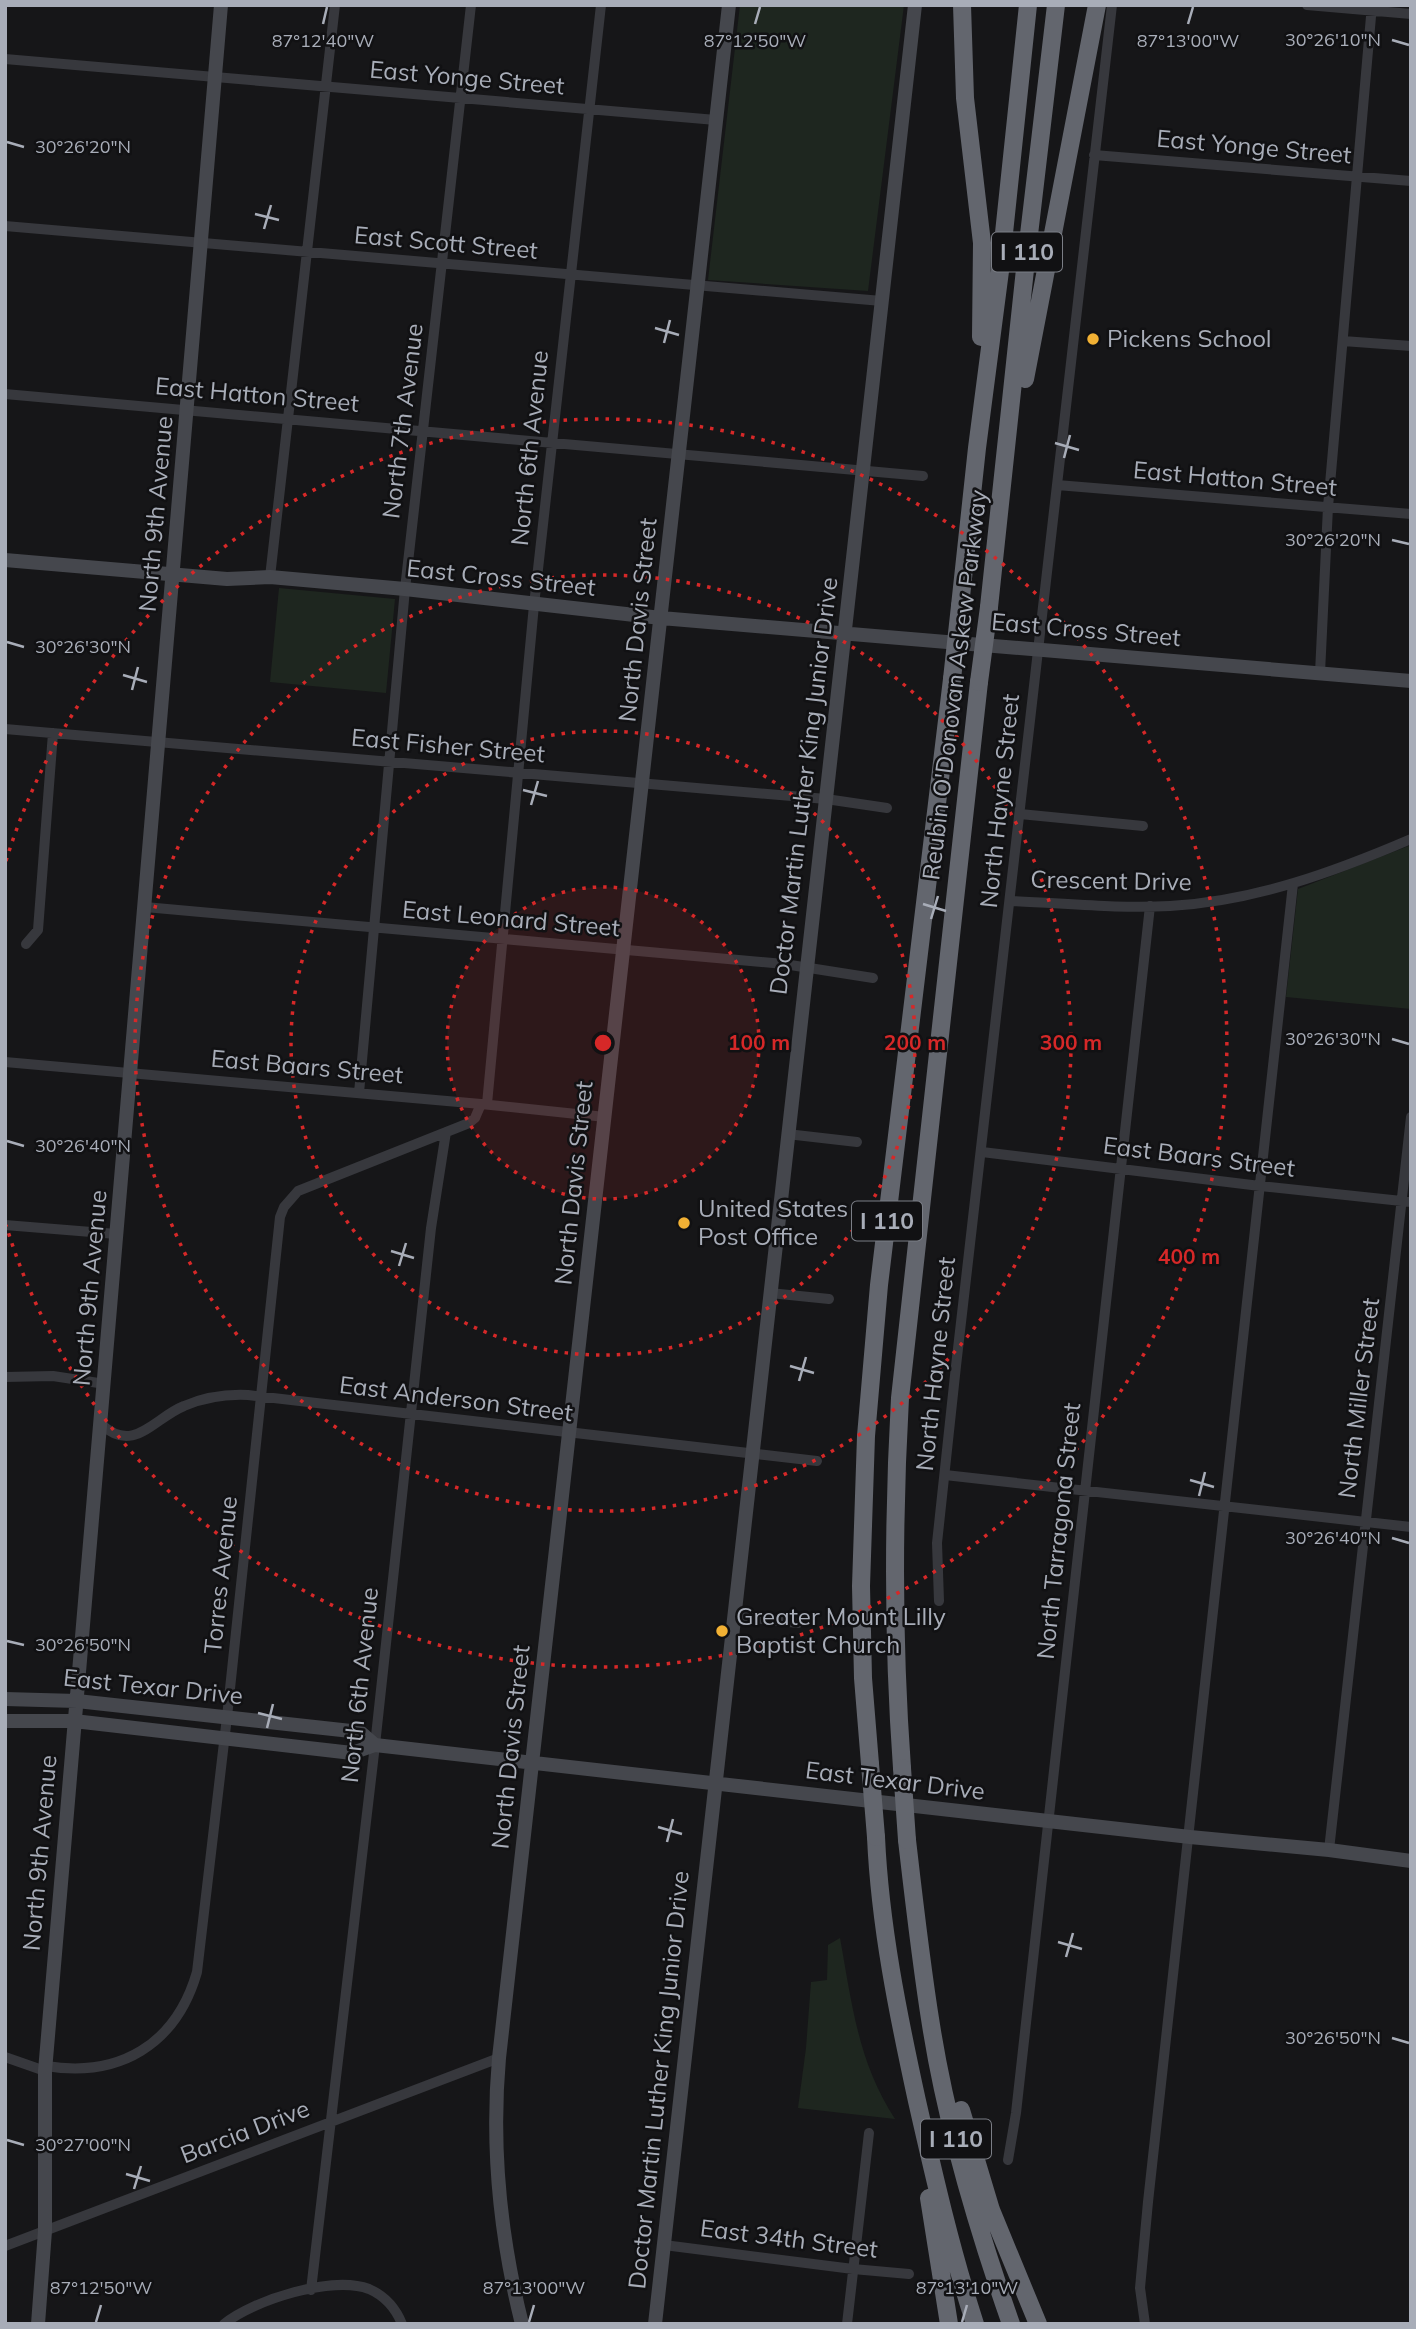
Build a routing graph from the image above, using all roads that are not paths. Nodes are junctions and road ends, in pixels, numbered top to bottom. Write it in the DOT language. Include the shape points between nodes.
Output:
graph roads {
  1 [pos="221,5"];
  2 [pos="335,5"];
  3 [pos="471,5"];
  4 [pos="601,5"];
  5 [pos="729,5"];
  6 [pos="915,5"];
  7 [pos="961,5"];
  8 [pos="1028,5"];
  9 [pos="1056,5"];
  10 [pos="1097,5"];
  11 [pos="1112,5"];
  12 [pos="1307,5"];
  13 [pos="1372,8"];
  14 [pos="1411,14"];
  15 [pos="5,59"];
  16 [pos="215,78"];
  17 [pos="327,87"];
  18 [pos="461,99"];
  19 [pos="590,110"];
  20 [pos="716,120"];
  21 [pos="1094,155"];
  22 [pos="1357,176"];
  23 [pos="1411,181"];
  24 [pos="5,226"];
  25 [pos="202,243"];
  26 [pos="307,252"];
  27 [pos="442,264"];
  28 [pos="570,274"];
  29 [pos="699,285"];
  30 [pos="882,301"];
  31 [pos="1343,341"];
  32 [pos="1411,346"];
  33 [pos="987,367"];
  34 [pos="5,394"];
  35 [pos="187,410"];
  36 [pos="289,419"];
  37 [pos="422,430"];
  38 [pos="551,442"];
  39 [pos="679,453"];
  40 [pos="863,471"];
  41 [pos="923,476"];
  42 [pos="1057,485"];
  43 [pos="1002,499"];
  44 [pos="1328,508"];
  45 [pos="1411,514"];
  46 [pos="5,560"];
  47 [pos="174,573"];
  48 [pos="270,577"];
  49 [pos="405,589"];
  50 [pos="534,605"];
  51 [pos="661,618"];
  52 [pos="844,633"];
  53 [pos="1038,649"];
  54 [pos="1320,673"];
  55 [pos="1411,681"];
  56 [pos="5,729"];
  57 [pos="52,733"];
  58 [pos="159,742"];
  59 [pos="388,762"];
  60 [pos="517,773"];
  61 [pos="642,784"];
  62 [pos="826,799"];
  63 [pos="887,808"];
  64 [pos="1020,814"];
  65 [pos="1143,826"];
  66 [pos="1411,839"];
  67 [pos="1293,884"];
  68 [pos="1010,901"];
  69 [pos="1150,906"];
  70 [pos="145,907"];
  71 [pos="373,928"];
  72 [pos="503,940"];
  73 [pos="26,944"];
  74 [pos="624,950"];
  75 [pos="806,968"];
  76 [pos="873,978"];
  77 [pos="5,1062"];
  78 [pos="131,1073"];
  79 [pos="359,1093"];
  80 [pos="484,1104"];
  81 [pos="605,1117"];
  82 [pos="1411,1117"];
  83 [pos="446,1132"];
  84 [pos="787,1134"];
  85 [pos="857,1142"];
  86 [pos="982,1152"];
  87 [pos="1121,1168"];
  88 [pos="1260,1186"];
  89 [pos="1407,1201"];
  90 [pos="5,1225"];
  91 [pos="116,1234"];
  92 [pos="771,1293"];
  93 [pos="829,1299"];
  94 [pos="5,1377"];
  95 [pos="104,1384"];
  96 [pos="262,1397"];
  97 [pos="411,1415"];
  98 [pos="102,1425"];
  99 [pos="569,1433"];
  100 [pos="751,1454"];
  101 [pos="817,1461"];
  102 [pos="945,1475"];
  103 [pos="1085,1490"];
  104 [pos="1224,1505"];
  105 [pos="1366,1522"];
  106 [pos="1411,1527"];
  107 [pos="939,1601"];
  108 [pos="734,1616"];
  109 [pos="798,1623"];
  110 [pos="5,1699"];
  111 [pos="76,1701"];
  112 [pos="227,1717"];
  113 [pos="5,1721"];
  114 [pos="74,1721"];
  115 [pos="225,1738"];
  116 [pos="374,1745"];
  117 [pos="533,1763"];
  118 [pos="716,1783"];
  119 [pos="1047,1821"];
  120 [pos="1190,1837"];
  121 [pos="1329,1850"];
  122 [pos="1411,1861"];
  123 [pos="921,1950"];
  124 [pos="5,2057"];
  125 [pos="499,2057"];
  126 [pos="46,2068"];
  127 [pos="331,2122"];
  128 [pos="869,2133"];
  129 [pos="1008,2160"];
  130 [pos="932,2167"];
  131 [pos="45,2231"];
  132 [pos="664,2245"];
  133 [pos="5,2246"];
  134 [pos="853,2269"];
  135 [pos="909,2274"];
  136 [pos="311,2290"];
  137 [pos="38,2324"];
  138 [pos="224,2324"];
  139 [pos="402,2324"];
  140 [pos="522,2324"];
  141 [pos="655,2324"];
  142 [pos="847,2324"];
  143 [pos="948,2324"];
  144 [pos="975,2324"];
  145 [pos="1011,2324"];
  146 [pos="1038,2324"];
  147 [pos="1145,2324"];
  1 -- 16 [label="main road, North 9th Avenue"];
  2 -- 17 [label="street"];
  3 -- 18 [label="street, North 7th Avenue"];
  4 -- 19 [label="street, North 6th Avenue"];
  5 -- 20 [label="main road, North Davis Street"];
  6 -- 30 [label="main road, Doctor Martin Luther King Junior Drive"];
  7 -- 33 [label="highway" via="965,98 982,243 981,339"];
  8 -- 33 [label="highway, Reubin O'Donovan Askew Parkway / I 110"];
  9 -- 43 [label="highway, Reubin O'Donovan Askew Parkway / I 110"];
  10 -- 43 [label="highway"];
  11 -- 21 [label="street, North Hayne Street"];
  12 -- 13 [label="street"];
  13 -- 14 [label="street"];
  13 -- 22 [label="street"];
  15 -- 16 [label="street, East Yonge Street"];
  16 -- 17 [label="street, East Yonge Street"];
  16 -- 25 [label="main road, North 9th Avenue"];
  17 -- 18 [label="street, East Yonge Street"];
  17 -- 26 [label="street"];
  18 -- 19 [label="street, East Yonge Street"];
  18 -- 27 [label="street, North 7th Avenue"];
  19 -- 20 [label="street, East Yonge Street"];
  19 -- 28 [label="street, North 6th Avenue"];
  20 -- 29 [label="main road, North Davis Street"];
  21 -- 22 [label="street, East Yonge Street"];
  21 -- 42 [label="street, North Hayne Street"];
  22 -- 23 [label="street, East Yonge Street"];
  22 -- 31 [label="street"];
  24 -- 25 [label="street, East Scott Street"];
  25 -- 26 [label="street, East Scott Street"];
  25 -- 35 [label="main road, North 9th Avenue"];
  26 -- 27 [label="street, East Scott Street"];
  26 -- 36 [label="street"];
  27 -- 28 [label="street, East Scott Street"];
  27 -- 37 [label="street, North 7th Avenue"];
  28 -- 29 [label="street, East Scott Street"];
  28 -- 38 [label="street, North 6th Avenue"];
  29 -- 30 [label="street, East Scott Street"];
  29 -- 39 [label="main road, North Davis Street"];
  30 -- 40 [label="main road, Doctor Martin Luther King Junior Drive"];
  31 -- 32 [label="street"];
  31 -- 44 [label="street"];
  33 -- 130 [label="highway, Reubin O'Donovan Askew Parkway / I 110, bridge" via="881,1272 866,1436 861,1586 863,1678 883,1930"];
  34 -- 35 [label="street, East Hatton Street"];
  35 -- 36 [label="street, East Hatton Street"];
  35 -- 47 [label="main road, North 9th Avenue"];
  36 -- 37 [label="street, East Hatton Street"];
  36 -- 48 [label="street"];
  37 -- 38 [label="street, East Hatton Street"];
  37 -- 49 [label="street, North 7th Avenue"];
  38 -- 39 [label="street, East Hatton Street"];
  38 -- 50 [label="street, North 6th Avenue"];
  39 -- 40 [label="street, East Hatton Street"];
  39 -- 51 [label="main road, North Davis Street"];
  40 -- 41 [label="street, East Hatton Street"];
  40 -- 52 [label="main road, Doctor Martin Luther King Junior Drive"];
  42 -- 44 [label="street, East Hatton Street"];
  42 -- 53 [label="street, North Hayne Street"];
  43 -- 123 [label="highway, Reubin O'Donovan Askew Parkway / I 110, bridge" via="900,1398 895,1486 895,1672 907,1840"];
  44 -- 45 [label="street, East Hatton Street"];
  44 -- 54 [label="street"];
  46 -- 47 [label="main road, East Cross Street"];
  47 -- 48 [label="main road, East Cross Street" via="228,579"];
  47 -- 58 [label="main road, North 9th Avenue"];
  48 -- 49 [label="main road, East Cross Street"];
  49 -- 50 [label="main road, East Cross Street"];
  49 -- 59 [label="street, North 7th Avenue"];
  50 -- 51 [label="main road, East Cross Street"];
  50 -- 60 [label="street, North 6th Avenue"];
  51 -- 52 [label="main road, East Cross Street"];
  51 -- 61 [label="main road, North Davis Street"];
  52 -- 53 [label="main road, East Cross Street"];
  52 -- 62 [label="main road, Doctor Martin Luther King Junior Drive"];
  53 -- 54 [label="main road, East Cross Street"];
  53 -- 64 [label="street, North Hayne Street"];
  54 -- 55 [label="main road, East Cross Street"];
  56 -- 57 [label="street, East Fisher Street"];
  57 -- 58 [label="street, East Fisher Street"];
  57 -- 73 [label="street" via="38,930"];
  58 -- 59 [label="street, East Fisher Street"];
  58 -- 70 [label="main road, North 9th Avenue"];
  59 -- 60 [label="street, East Fisher Street"];
  59 -- 71 [label="street, North 7th Avenue"];
  60 -- 61 [label="street, East Fisher Street"];
  60 -- 72 [label="street, North 6th Avenue"];
  61 -- 62 [label="street, East Fisher Street"];
  61 -- 74 [label="main road, North Davis Street"];
  62 -- 63 [label="street, East Fisher Street"];
  62 -- 75 [label="main road, Doctor Martin Luther King Junior Drive"];
  64 -- 65 [label="street"];
  64 -- 68 [label="street, North Hayne Street"];
  66 -- 67 [label="street, Crescent Drive"];
  67 -- 69 [label="street, Crescent Drive" via="1203,903"];
  67 -- 88 [label="street"];
  68 -- 69 [label="street, Crescent Drive"];
  68 -- 86 [label="street, North Hayne Street"];
  69 -- 87 [label="street, North Tarragona Street"];
  70 -- 71 [label="street, East Leonard Street"];
  70 -- 78 [label="main road, North 9th Avenue"];
  71 -- 72 [label="street, East Leonard Street"];
  71 -- 79 [label="street, North 7th Avenue"];
  72 -- 74 [label="street, East Leonard Street"];
  72 -- 80 [label="street, North 6th Avenue"];
  74 -- 75 [label="street, East Leonard Street"];
  74 -- 81 [label="main road, North Davis Street"];
  75 -- 76 [label="street, East Leonard Street"];
  75 -- 84 [label="main road, Doctor Martin Luther King Junior Drive"];
  77 -- 78 [label="street, East Baars Street"];
  78 -- 79 [label="street, East Baars Street"];
  78 -- 91 [label="main road, North 9th Avenue"];
  79 -- 80 [label="street, East Baars Street"];
  80 -- 81 [label="street, East Baars Street"];
  80 -- 83 [label="street" via="475,1118"];
  81 -- 99 [label="main road, North Davis Street"];
  82 -- 89 [label="street, North Miller Street"];
  83 -- 96 [label="street, Torres Avenue" via="298,1191 284,1207"];
  83 -- 97 [label="street, North 6th Avenue"];
  84 -- 85 [label="street"];
  84 -- 92 [label="main road, Doctor Martin Luther King Junior Drive"];
  86 -- 87 [label="street, East Baars Street"];
  86 -- 102 [label="street, North Hayne Street"];
  87 -- 88 [label="street, East Baars Street"];
  87 -- 103 [label="street, North Tarragona Street"];
  88 -- 89 [label="street, East Baars Street"];
  88 -- 104 [label="street"];
  89 -- 105 [label="street, North Miller Street"];
  90 -- 91 [label="street"];
  91 -- 95 [label="main road, North 9th Avenue"];
  92 -- 93 [label="street"];
  92 -- 100 [label="main road, Doctor Martin Luther King Junior Drive"];
  94 -- 95 [label="street" via="53,1376"];
  95 -- 98 [label="main road, North 9th Avenue"];
  96 -- 97 [label="street, East Anderson Street"];
  96 -- 98 [label="street, East Anderson Street" via="235,1395 195,1401 134,1436 115,1434"];
  96 -- 112 [label="street, Torres Avenue"];
  97 -- 99 [label="street, East Anderson Street"];
  97 -- 116 [label="street, North 6th Avenue"];
  98 -- 111 [label="main road, North 9th Avenue"];
  99 -- 100 [label="street, East Anderson Street"];
  99 -- 117 [label="main road, North Davis Street"];
  100 -- 101 [label="street, East Anderson Street"];
  100 -- 108 [label="main road, Doctor Martin Luther King Junior Drive"];
  102 -- 103 [label="street"];
  102 -- 107 [label="street, North Hayne Street" via="937,1543"];
  103 -- 104 [label="street"];
  103 -- 119 [label="street, North Tarragona Street"];
  104 -- 105 [label="street"];
  104 -- 120 [label="street"];
  105 -- 106 [label="street"];
  105 -- 121 [label="street, North Miller Street"];
  108 -- 109 [label="street"];
  108 -- 118 [label="main road, Doctor Martin Luther King Junior Drive"];
  110 -- 111 [label="main road, East Texar Drive"];
  111 -- 112 [label="main road, East Texar Drive"];
  111 -- 114 [label="main road, North 9th Avenue"];
  112 -- 115 [label="street, Torres Avenue"];
  112 -- 116 [label="main road, East Texar Drive" via="359,1732"];
  113 -- 114 [label="main road, East Texar Drive"];
  114 -- 115 [label="main road, East Texar Drive"];
  114 -- 126 [label="main road, North 9th Avenue"];
  115 -- 116 [label="main road, East Texar Drive" via="352,1753"];
  115 -- 126 [label="street, Torres Avenue" via="197,1972 184,2007 159,2038 120,2062 84,2069"];
  116 -- 117 [label="main road, East Texar Drive"];
  116 -- 127 [label="street, North 6th Avenue"];
  117 -- 118 [label="main road, East Texar Drive"];
  117 -- 125 [label="main road, North Davis Street"];
  118 -- 119 [label="main road, East Texar Drive"];
  118 -- 132 [label="main road, Doctor Martin Luther King Junior Drive"];
  119 -- 120 [label="main road, East Texar Drive"];
  119 -- 129 [label="street, North Tarragona Street"];
  120 -- 121 [label="main road, East Texar Drive"];
  120 -- 147 [label="street" via="1140,2288"];
  121 -- 122 [label="main road, East Texar Drive"];
  123 -- 145 [label="highway, Reubin O'Donovan Askew Parkway / I 110" via="932,2027 964,2174"];
  123 -- 146 [label="highway" via="983,2185"];
  124 -- 126 [label="street, Torres Avenue"];
  125 -- 127 [label="street, Barcia Drive"];
  125 -- 140 [label="main road, North Davis Street" via="495,2112 499,2197"];
  126 -- 131 [label="main road, North 9th Avenue"];
  127 -- 131 [label="street, Barcia Drive"];
  127 -- 136 [label="street, North 6th Avenue"];
  128 -- 134 [label="street"];
  130 -- 143 [label="highway" via="929,2201"];
  130 -- 144 [label="highway, Reubin O'Donovan Askew Parkway / I 110"];
  131 -- 133 [label="street, Barcia Drive"];
  131 -- 137 [label="main road, North 9th Avenue"];
  132 -- 134 [label="street, East 34th Street"];
  132 -- 141 [label="main road, Doctor Martin Luther King Junior Drive"];
  134 -- 135 [label="street, East 34th Street"];
  134 -- 142 [label="street"];
  136 -- 138 [label="street" via="266,2301"];
  136 -- 139 [label="street" via="344,2285 368,2289 387,2301"];
}
